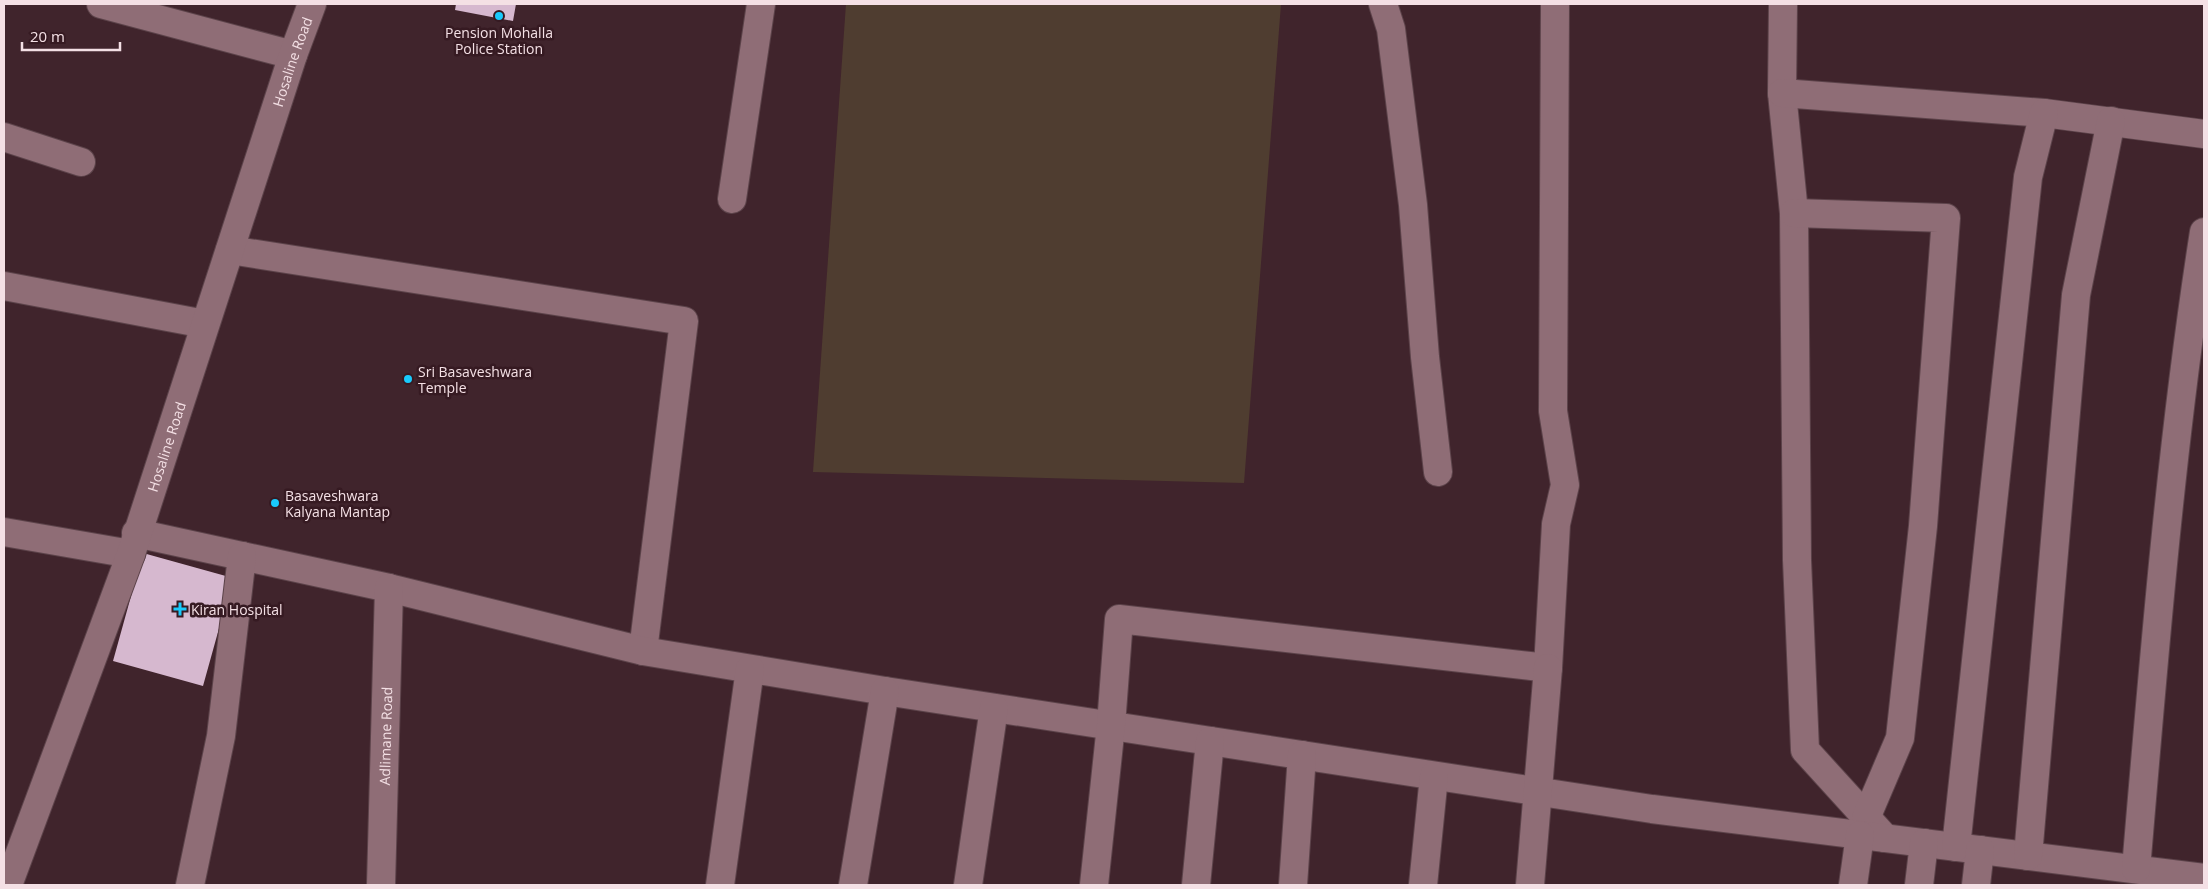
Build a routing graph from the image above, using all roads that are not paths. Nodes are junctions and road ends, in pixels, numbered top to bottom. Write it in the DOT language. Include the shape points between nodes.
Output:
graph roads {
  1 [pos="101,4"];
  2 [pos="312,4"];
  3 [pos="760,4"];
  4 [pos="1383,4"];
  5 [pos="1556,4"];
  6 [pos="1783,4"];
  7 [pos="293,55"];
  8 [pos="1782,93"];
  9 [pos="2044,113"];
  10 [pos="2111,121"];
  11 [pos="2204,134"];
  12 [pos="4,138"];
  13 [pos="81,162"];
  14 [pos="732,199"];
  15 [pos="1794,213"];
  16 [pos="2204,232"];
  17 [pos="230,250"];
  18 [pos="4,286"];
  19 [pos="205,324"];
  20 [pos="1438,472"];
  21 [pos="4,532"];
  22 [pos="134,543"];
  23 [pos="242,556"];
  24 [pos="389,588"];
  25 [pos="643,651"];
  26 [pos="1548,668"];
  27 [pos="750,669"];
  28 [pos="885,692"];
  29 [pos="994,708"];
  30 [pos="1111,725"];
  31 [pos="1210,741"];
  32 [pos="1302,755"];
  33 [pos="1434,776"];
  34 [pos="1539,792"];
  35 [pos="1870,830"];
  36 [pos="1924,843"];
  37 [pos="1968,849"];
  38 [pos="2028,856"];
  39 [pos="2136,869"];
  40 [pos="2191,880"];
  41 [pos="8,885"];
  42 [pos="190,885"];
  43 [pos="381,885"];
  44 [pos="720,885"];
  45 [pos="853,885"];
  46 [pos="968,885"];
  47 [pos="1094,885"];
  48 [pos="1196,885"];
  49 [pos="1293,885"];
  50 [pos="1423,885"];
  51 [pos="1530,885"];
  52 [pos="1854,885"];
  53 [pos="1919,885"];
  54 [pos="1976,885"];
  1 -- 7 [label="street"];
  2 -- 7 [label="street, Hosaline Road"];
  3 -- 14 [label="street"];
  4 -- 20 [label="street" via="1391,29 1412,195"];
  5 -- 26 [label="street" via="1553,411 1565,485 1556,524"];
  6 -- 8 [label="street"];
  7 -- 17 [label="street, Hosaline Road"];
  8 -- 9 [label="street"];
  8 -- 15 [label="street"];
  9 -- 10 [label="street"];
  9 -- 37 [label="street" via="2028,177"];
  10 -- 11 [label="street"];
  10 -- 38 [label="street" via="2076,295"];
  12 -- 13 [label="street"];
  15 -- 35 [label="street" via="1797,560 1805,750"];
  15 -- 35 [label="street" via="1946,218 1923,526 1900,738"];
  16 -- 39 [label="street" via="2189,328 2160,593"];
  17 -- 19 [label="street, Hosaline Road"];
  17 -- 25 [label="street" via="684,322"];
  18 -- 19 [label="street"];
  19 -- 22 [label="street, Hosaline Road"];
  21 -- 22 [label="street"];
  22 -- 23 [label="street"];
  22 -- 41 [label="street, Hosaline Road"];
  23 -- 24 [label="street"];
  23 -- 42 [label="street" via="221,736"];
  24 -- 25 [label="street"];
  24 -- 43 [label="street, Adlimane Road"];
  25 -- 27 [label="street"];
  26 -- 30 [label="street" via="1119,619"];
  26 -- 34 [label="street"];
  27 -- 28 [label="street"];
  27 -- 44 [label="street"];
  28 -- 29 [label="street"];
  28 -- 45 [label="street"];
  29 -- 30 [label="street"];
  29 -- 46 [label="street"];
  30 -- 31 [label="street"];
  30 -- 47 [label="street"];
  31 -- 32 [label="street"];
  31 -- 48 [label="street"];
  32 -- 33 [label="street"];
  32 -- 49 [label="street"];
  33 -- 34 [label="street"];
  33 -- 50 [label="street"];
  34 -- 35 [label="street" via="1652,809"];
  34 -- 51 [label="street"];
  35 -- 36 [label="street"];
  35 -- 52 [label="street"];
  36 -- 37 [label="street"];
  36 -- 53 [label="street"];
  37 -- 38 [label="street"];
  37 -- 54 [label="street"];
  38 -- 39 [label="street"];
  39 -- 40 [label="street"];
}
